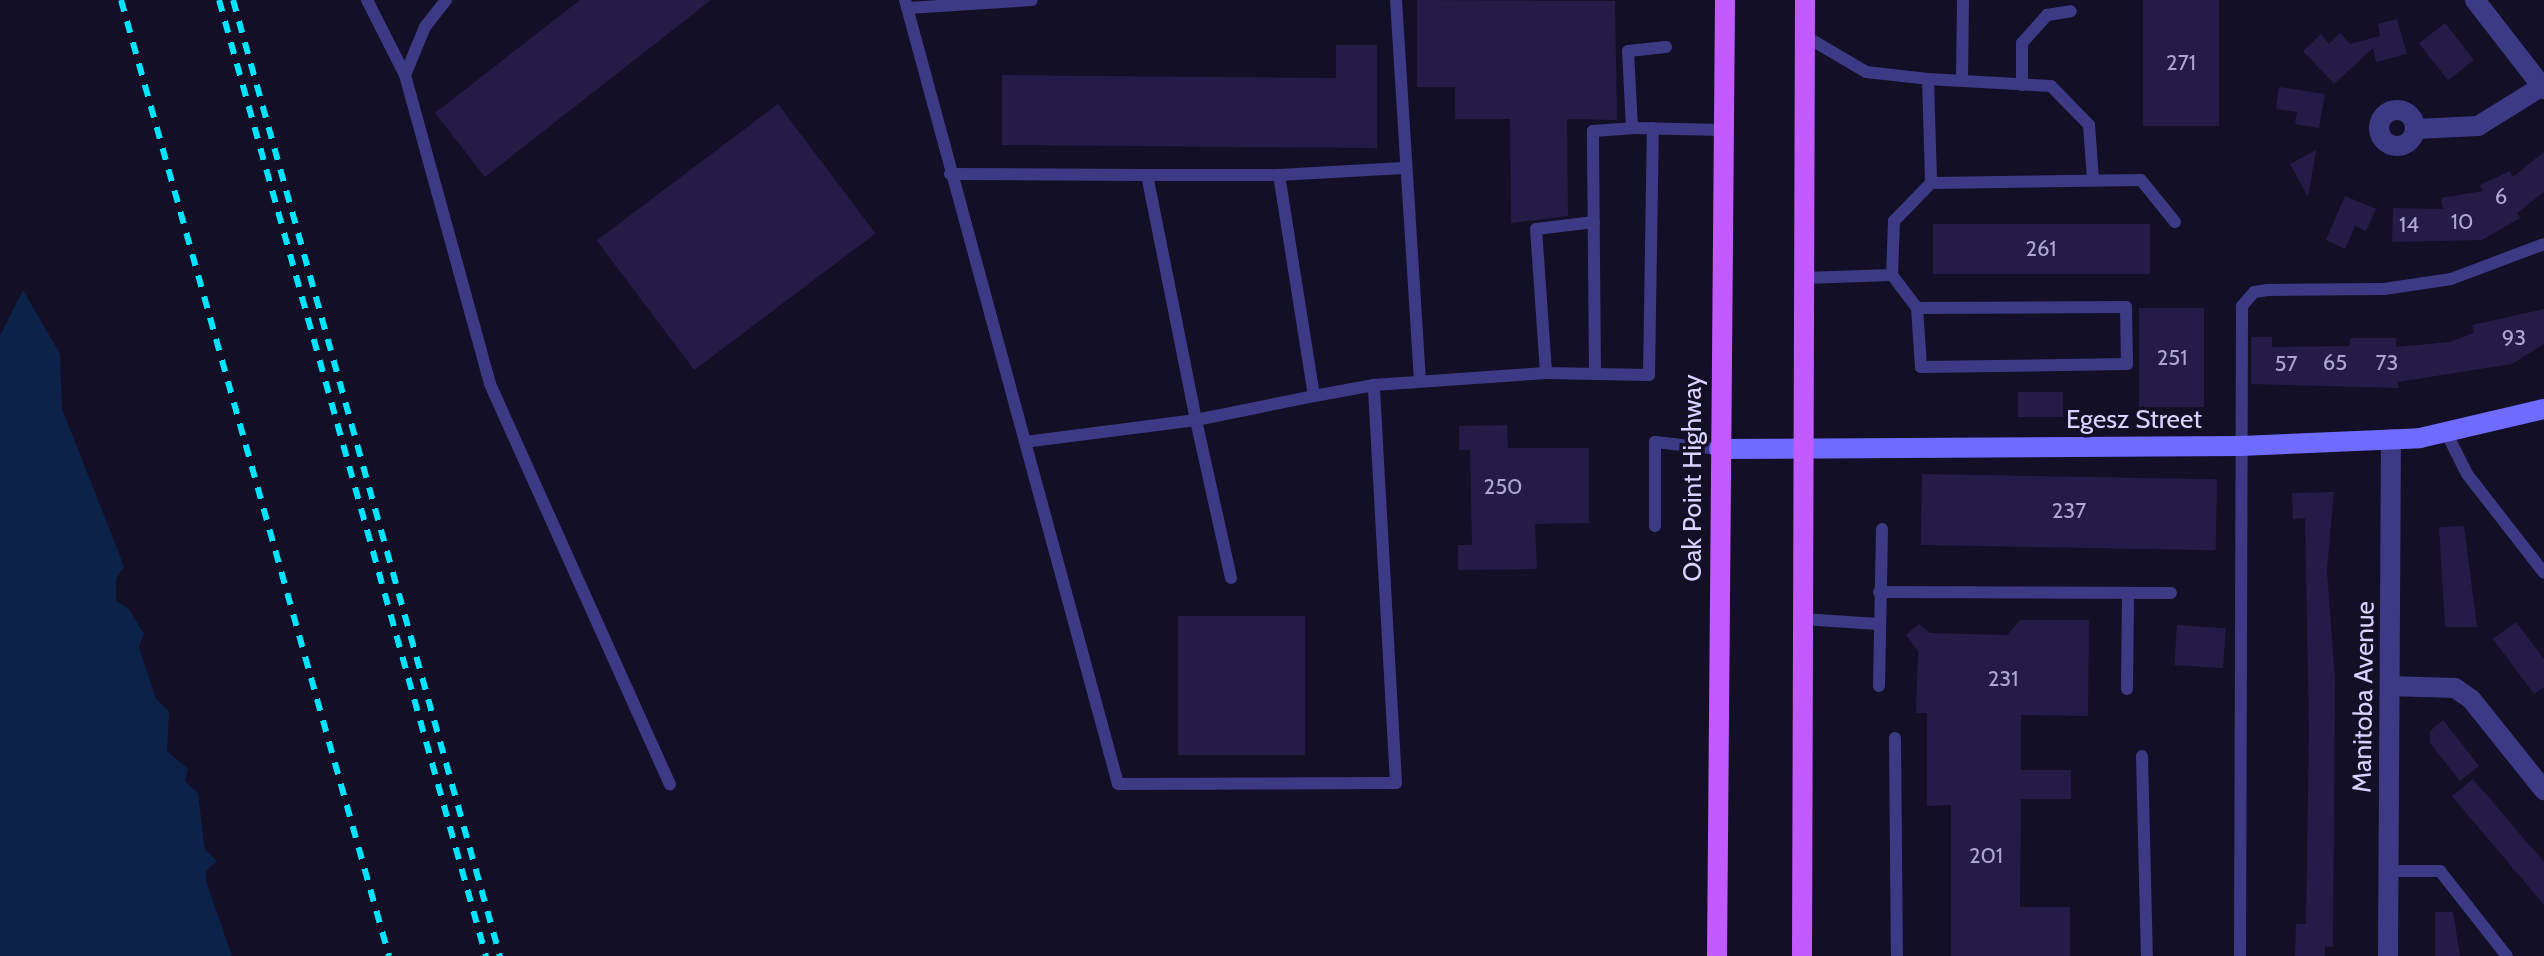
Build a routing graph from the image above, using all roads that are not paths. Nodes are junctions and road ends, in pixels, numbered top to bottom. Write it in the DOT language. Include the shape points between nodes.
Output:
graph roads {
  1 [pos="367,0"];
  2 [pos="446,0"];
  3 [pos="1032,0"];
  4 [pos="1396,0"];
  5 [pos="1725,0"];
  6 [pos="1805,0"];
  7 [pos="1963,0"];
  8 [pos="2475,0"];
  9 [pos="907,4"];
  10 [pos="2071,11"];
  11 [pos="1805,36"];
  12 [pos="1666,47"];
  13 [pos="405,75"];
  14 [pos="1928,79"];
  15 [pos="1962,81"];
  16 [pos="2022,85"];
  17 [pos="2543,87"];
  18 [pos="1632,128"];
  19 [pos="1653,128"];
  20 [pos="2416,129"];
  21 [pos="1723,130"];
  22 [pos="1403,168"];
  23 [pos="950,174"];
  24 [pos="1147,175"];
  25 [pos="1279,175"];
  26 [pos="2093,180"];
  27 [pos="1931,183"];
  28 [pos="1594,222"];
  29 [pos="2175,222"];
  30 [pos="2544,244"];
  31 [pos="1892,275"];
  32 [pos="1803,278"];
  33 [pos="1917,308"];
  34 [pos="1546,373"];
  35 [pos="1595,374"];
  36 [pos="1420,377"];
  37 [pos="1374,385"];
  38 [pos="1314,396"];
  39 [pos="2544,409"];
  40 [pos="1196,420"];
  41 [pos="2448,436"];
  42 [pos="2391,439"];
  43 [pos="1025,442"];
  44 [pos="2240,446"];
  45 [pos="1719,449"];
  46 [pos="1804,449"];
  47 [pos="1655,526"];
  48 [pos="1882,529"];
  49 [pos="2544,573"];
  50 [pos="1231,578"];
  51 [pos="1879,592"];
  52 [pos="2128,593"];
  53 [pos="2171,593"];
  54 [pos="1803,619"];
  55 [pos="1878,624"];
  56 [pos="1879,686"];
  57 [pos="2390,686"];
  58 [pos="2127,689"];
  59 [pos="1895,738"];
  60 [pos="2142,756"];
  61 [pos="670,784"];
  62 [pos="2544,790"];
  63 [pos="2388,871"];
  64 [pos="1717,956"];
  65 [pos="1802,956"];
  66 [pos="1897,956"];
  67 [pos="2147,956"];
  68 [pos="2240,956"];
  69 [pos="2388,956"];
  70 [pos="2507,956"];
  1 -- 13 [label="lane"];
  2 -- 13 [label="lane" via="425,27"];
  3 -- 9 [label="lane"];
  4 -- 22 [label="lane"];
  5 -- 21 [label="main road, Oak Point Highway"];
  6 -- 11 [label="main road"];
  7 -- 15 [label="lane"];
  8 -- 17 [label="street"];
  9 -- 23 [label="lane"];
  10 -- 16 [label="lane" via="2047,15 2022,43"];
  11 -- 14 [label="lane" via="1866,72"];
  11 -- 32 [label="main road"];
  12 -- 18 [label="lane" via="1628,51"];
  13 -- 61 [label="lane" via="490,384"];
  14 -- 15 [label="lane"];
  14 -- 27 [label="lane"];
  15 -- 16 [label="lane"];
  16 -- 26 [label="lane" via="2051,86 2089,125"];
  17 -- 20 [label="street" via="2478,126"];
  18 -- 19 [label="lane"];
  18 -- 28 [label="lane" via="1593,131"];
  19 -- 21 [label="lane"];
  19 -- 35 [label="lane" via="1649,375"];
  21 -- 45 [label="main road, Oak Point Highway"];
  22 -- 25 [label="lane"];
  22 -- 36 [label="lane"];
  23 -- 24 [label="lane"];
  23 -- 43 [label="lane"];
  24 -- 25 [label="lane"];
  24 -- 40 [label="lane"];
  25 -- 38 [label="lane"];
  26 -- 27 [label="lane"];
  26 -- 29 [label="lane" via="2141,180"];
  27 -- 31 [label="lane" via="1894,221"];
  28 -- 34 [label="lane" via="1536,229"];
  28 -- 35 [label="lane"];
  30 -- 44 [label="lane" via="2451,279 2384,289 2254,292 2239,321"];
  31 -- 32 [label="lane"];
  31 -- 33 [label="lane"];
  32 -- 46 [label="main road"];
  33 -- 33 [label="lane" via="1921,367 2127,364 2126,307"];
  34 -- 35 [label="lane"];
  34 -- 36 [label="lane"];
  36 -- 37 [label="lane"];
  37 -- 38 [label="lane"];
  37 -- 43 [label="lane" via="1396,783 1118,784"];
  38 -- 40 [label="lane"];
  39 -- 41 [label="street, Egesz Street"];
  40 -- 43 [label="lane"];
  40 -- 50 [label="lane"];
  41 -- 42 [label="street, Egesz Street"];
  41 -- 49 [label="lane" via="2467,474"];
  42 -- 44 [label="street, Egesz Street"];
  42 -- 57 [label="street, Manitoba Avenue"];
  44 -- 46 [label="street, Egesz Street"];
  44 -- 68 [label="lane"];
  45 -- 46 [label="street, Egesz Street"];
  45 -- 47 [label="lane" via="1655,442"];
  45 -- 64 [label="main road, Oak Point Highway"];
  46 -- 54 [label="main road"];
  48 -- 51 [label="lane"];
  51 -- 52 [label="lane"];
  51 -- 55 [label="lane"];
  52 -- 53 [label="lane"];
  52 -- 58 [label="lane"];
  54 -- 55 [label="lane"];
  54 -- 65 [label="main road"];
  55 -- 56 [label="lane"];
  57 -- 62 [label="street" via="2455,688 2471,699"];
  57 -- 63 [label="street, Manitoba Avenue"];
  59 -- 66 [label="lane"];
  60 -- 67 [label="lane"];
  63 -- 69 [label="street, Manitoba Avenue"];
  63 -- 70 [label="lane" via="2440,871"];
}
